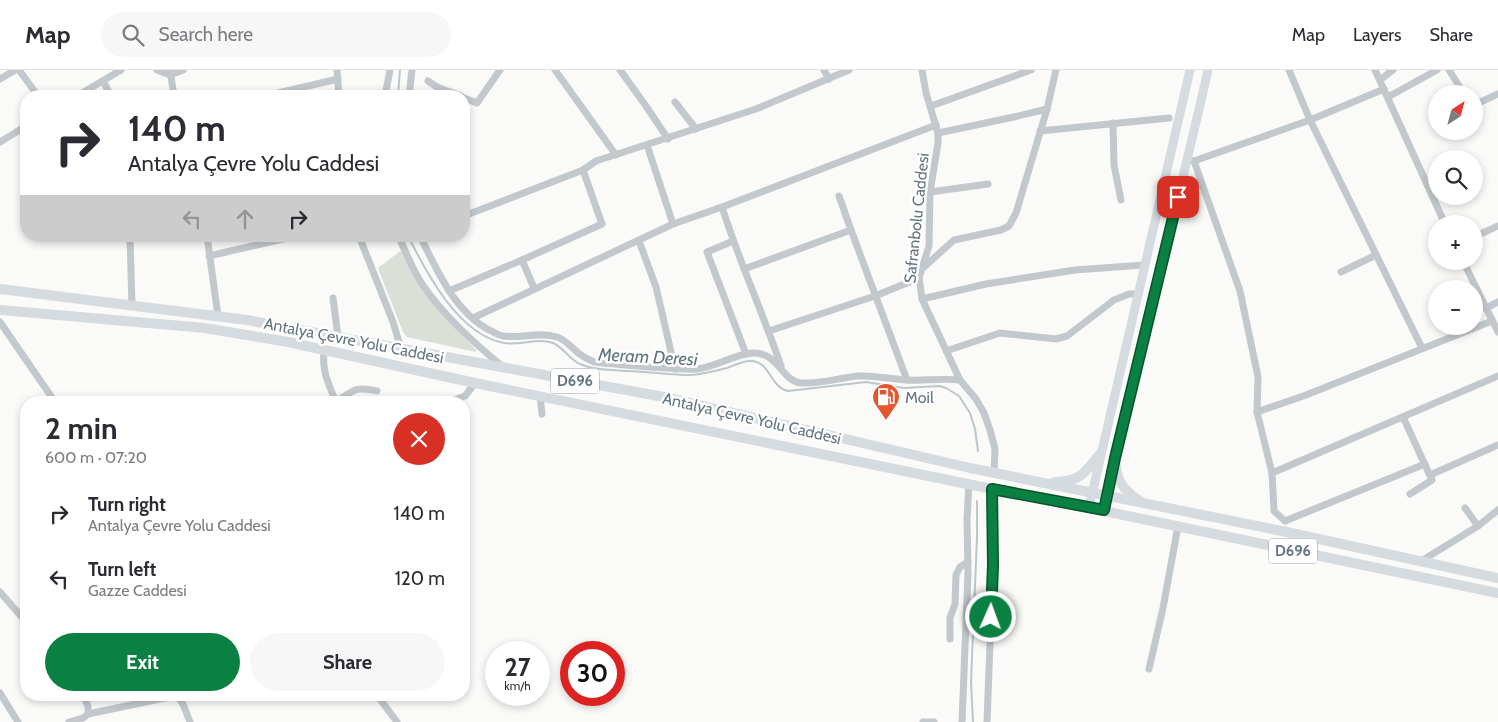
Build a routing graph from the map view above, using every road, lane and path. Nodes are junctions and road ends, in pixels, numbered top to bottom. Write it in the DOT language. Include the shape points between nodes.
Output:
graph roads {
  1 [pos="14,70"];
  2 [pos="20,70"];
  3 [pos="122,70"];
  4 [pos="157,70"];
  5 [pos="183,70"];
  6 [pos="337,70"];
  7 [pos="390,70"];
  8 [pos="412,70"];
  9 [pos="500,70"];
  10 [pos="620,70"];
  11 [pos="824,70"];
  12 [pos="849,70"];
  13 [pos="922,70"];
  14 [pos="1031,70"];
  15 [pos="1056,70"];
  16 [pos="1190,70"];
  17 [pos="1208,70"];
  18 [pos="1289,70"];
  19 [pos="1376,70"];
  20 [pos="1393,70"];
  21 [pos="1437,70"];
  22 [pos="1449,70"];
  23 [pos="558,71"];
  24 [pos="170,72"];
  25 [pos="0,79"];
  26 [pos="338,79"];
  27 [pos="829,79"];
  28 [pos="428,80"];
  29 [pos="1380,80"];
  30 [pos="103,81"];
  31 [pos="1458,85"];
  32 [pos="34,90"];
  33 [pos="87,90"];
  34 [pos="108,90"];
  35 [pos="173,90"];
  36 [pos="291,90"];
  37 [pos="339,90"];
  38 [pos="386,90"];
  39 [pos="410,90"];
  40 [pos="444,90"];
  41 [pos="1386,93"];
  42 [pos="1498,94"];
  43 [pos="470,101"];
  44 [pos="1483,101"];
  45 [pos="675,102"];
  46 [pos="930,106"];
  47 [pos="1047,108"];
  48 [pos="1169,118"];
  49 [pos="1310,120"];
  50 [pos="1113,123"];
  51 [pos="696,129"];
  52 [pos="937,129"];
  53 [pos="20,130"];
  54 [pos="1040,131"];
  55 [pos="668,138"];
  56 [pos="0,142"];
  57 [pos="647,145"];
  58 [pos="616,155"];
  59 [pos="1191,160"];
  60 [pos="583,170"];
  61 [pos="988,184"];
  62 [pos="930,192"];
  63 [pos="839,196"];
  64 [pos="1121,200"];
  65 [pos="722,208"];
  66 [pos="470,214"];
  67 [pos="1441,215"];
  68 [pos="673,224"];
  69 [pos="1498,226"];
  70 [pos="851,230"];
  71 [pos="1483,233"];
  72 [pos="639,241"];
  73 [pos="130,242"];
  74 [pos="208,242"];
  75 [pos="270,242"];
  76 [pos="361,242"];
  77 [pos="401,242"];
  78 [pos="423,242"];
  79 [pos="733,242"];
  80 [pos="1376,255"];
  81 [pos="210,256"];
  82 [pos="522,260"];
  83 [pos="1144,265"];
  84 [pos="922,268"];
  85 [pos="744,269"];
  86 [pos="1467,270"];
  87 [pos="1341,272"];
  88 [pos="920,278"];
  89 [pos="534,288"];
  90 [pos="0,290"];
  91 [pos="449,291"];
  92 [pos="1138,294"];
  93 [pos="875,296"];
  94 [pos="333,298"];
  95 [pos="922,299"];
  96 [pos="1498,302"];
  97 [pos="132,306"];
  98 [pos="1486,308"];
  99 [pos="0,310"];
  100 [pos="218,316"];
  101 [pos="473,318"];
  102 [pos="1492,321"];
  103 [pos="0,322"];
  104 [pos="769,331"];
  105 [pos="1498,332"];
  106 [pos="338,337"];
  107 [pos="1422,348"];
  108 [pos="401,349"];
  109 [pos="324,350"];
  110 [pos="946,351"];
  111 [pos="746,354"];
  112 [pos="503,368"];
  113 [pos="675,369"];
  114 [pos="782,370"];
  115 [pos="1498,376"];
  116 [pos="907,380"];
  117 [pos="960,380"];
  118 [pos="475,382"];
  119 [pos="377,391"];
  120 [pos="51,396"];
  121 [pos="334,396"];
  122 [pos="346,396"];
  123 [pos="465,396"];
  124 [pos="540,396"];
  125 [pos="1257,412"];
  126 [pos="542,414"];
  127 [pos="1403,417"];
  128 [pos="1498,445"];
  129 [pos="1100,454"];
  130 [pos="1115,458"];
  131 [pos="1425,464"];
  132 [pos="1272,473"];
  133 [pos="994,474"];
  134 [pos="1430,475"];
  135 [pos="1041,483"];
  136 [pos="969,484"];
  137 [pos="992,489"];
  138 [pos="1092,493"];
  139 [pos="1410,494"];
  140 [pos="1107,496"];
  141 [pos="1143,504"];
  142 [pos="1088,508"];
  143 [pos="1465,508"];
  144 [pos="1104,510"];
  145 [pos="1498,510"];
  146 [pos="1178,526"];
  147 [pos="1284,526"];
  148 [pos="1478,526"];
  149 [pos="1422,560"];
  150 [pos="968,562"];
  151 [pos="1498,578"];
  152 [pos="0,592"];
  153 [pos="1498,593"];
  154 [pos="20,615"];
  155 [pos="950,639"];
  156 [pos="1149,669"];
  157 [pos="0,693"];
  158 [pos="85,701"];
  159 [pos="150,701"];
  160 [pos="181,701"];
  161 [pos="382,701"];
  162 [pos="88,714"];
  163 [pos="18,722"];
  164 [pos="69,722"];
  165 [pos="190,722"];
  166 [pos="397,722"];
  167 [pos="923,722"];
  168 [pos="934,722"];
  169 [pos="962,722"];
  170 [pos="987,722"];
  1 -- 25 [label="street"];
  2 -- 32 [label="street"];
  3 -- 30 [label="street"];
  4 -- 24 [label="street"];
  5 -- 24 [label="street"];
  6 -- 26 [label="street"];
  7 -- 38 [label="street"];
  8 -- 39 [label="street"];
  9 -- 43 [label="street" via="477,104"];
  10 -- 55 [label="street"];
  11 -- 27 [label="street"];
  12 -- 27 [label="street"];
  13 -- 46 [label="street, Safranbolu Caddesi"];
  14 -- 46 [label="street"];
  15 -- 47 [label="street"];
  16 -- 83 [label="main road"];
  17 -- 59 [label="main road"];
  18 -- 49 [label="street"];
  19 -- 29 [label="street"];
  20 -- 29 [label="street"];
  21 -- 41 [label="street"];
  22 -- 31 [label="street"];
  23 -- 58 [label="street"];
  24 -- 35 [label="street"];
  26 -- 36 [label="street"];
  26 -- 37 [label="street"];
  27 -- 51 [label="street"];
  28 -- 40 [label="street"];
  29 -- 41 [label="street"];
  30 -- 33 [label="street"];
  30 -- 34 [label="street"];
  41 -- 49 [label="street"];
  41 -- 67 [label="street"];
  42 -- 44 [label="street"];
  45 -- 51 [label="street"];
  46 -- 52 [label="street, Safranbolu Caddesi"];
  47 -- 52 [label="street" via="1014,117"];
  47 -- 54 [label="street"];
  48 -- 50 [label="street"];
  49 -- 59 [label="street"];
  49 -- 80 [label="street"];
  50 -- 54 [label="street"];
  50 -- 64 [label="street" via="1114,165"];
  51 -- 55 [label="street"];
  52 -- 62 [label="street, Safranbolu Caddesi" via="938,143"];
  52 -- 65 [label="street"];
  53 -- 56 [label="street"];
  54 -- 84 [label="street" via="1016,213 1009,226 954,240"];
  55 -- 57 [label="street"];
  57 -- 58 [label="street"];
  57 -- 68 [label="street"];
  58 -- 60 [label="street"];
  59 -- 125 [label="street" via="1240,291 1258,377"];
  59 -- 130 [label="main road"];
  60 -- 66 [label="street"];
  60 -- 82 [label="street" via="602,224"];
  61 -- 62 [label="street"];
  62 -- 84 [label="street, Safranbolu Caddesi" via="929,246"];
  63 -- 70 [label="street"];
  65 -- 68 [label="street"];
  65 -- 79 [label="street"];
  68 -- 72 [label="street"];
  69 -- 71 [label="street"];
  70 -- 85 [label="street"];
  70 -- 93 [label="street"];
  72 -- 89 [label="street"];
  72 -- 113 [label="street" via="656,287"];
  73 -- 97 [label="street"];
  74 -- 81 [label="street"];
  75 -- 81 [label="street"];
  76 -- 108 [label="street"];
  77 -- 112 [label="street" via="421,282 439,307"];
  78 -- 91 [label="street"];
  79 -- 85 [label="street"];
  79 -- 111 [label="street" via="707,252"];
  80 -- 87 [label="street"];
  80 -- 107 [label="street"];
  81 -- 100 [label="street"];
  82 -- 89 [label="street"];
  82 -- 91 [label="street"];
  83 -- 92 [label="main road"];
  83 -- 95 [label="street" via="1075,270 986,284"];
  84 -- 88 [label="street, Safranbolu Caddesi"];
  85 -- 104 [label="street"];
  86 -- 98 [label="street"];
  88 -- 93 [label="street"];
  88 -- 95 [label="street, Safranbolu Caddesi"];
  89 -- 101 [label="street"];
  90 -- 97 [label="highway, Antalya Çevre Yolu Caddesi / D696"];
  91 -- 101 [label="street"];
  92 -- 110 [label="street" via="1114,300 1067,336 1056,339 1000,333"];
  92 -- 129 [label="main road"];
  93 -- 104 [label="street"];
  93 -- 116 [label="street"];
  94 -- 106 [label="street"];
  95 -- 110 [label="street, Safranbolu Caddesi"];
  96 -- 98 [label="street"];
  97 -- 100 [label="highway, Antalya Çevre Yolu Caddesi / D696"];
  98 -- 102 [label="street"];
  99 -- 109 [label="highway, Antalya Çevre Yolu Caddesi / D696" via="205,328"];
  100 -- 106 [label="highway, Antalya Çevre Yolu Caddesi / D696"];
  101 -- 113 [label="street" via="500,336 557,337 594,362"];
  102 -- 105 [label="street"];
  102 -- 107 [label="street"];
  103 -- 120 [label="street"];
  104 -- 114 [label="street"];
  106 -- 108 [label="highway, Antalya Çevre Yolu Caddesi / D696"];
  107 -- 125 [label="street"];
  108 -- 112 [label="highway, Antalya Çevre Yolu Caddesi / D696"];
  109 -- 118 [label="highway, Antalya Çevre Yolu Caddesi / D696"];
  109 -- 121 [label="street" via="323,363"];
  110 -- 117 [label="street, Safranbolu Caddesi"];
  111 -- 113 [label="street" via="714,366"];
  111 -- 114 [label="street" via="766,356"];
  112 -- 133 [label="highway, Antalya Çevre Yolu Caddesi / D696" via="669,398"];
  114 -- 116 [label="street" via="799,383 868,376"];
  115 -- 127 [label="street"];
  116 -- 117 [label="street"];
  117 -- 133 [label="street, Safranbolu Caddesi" via="984,413 995,449"];
  118 -- 123 [label="street"];
  118 -- 124 [label="highway, Antalya Çevre Yolu Caddesi / D696"];
  119 -- 122 [label="street" via="363,388"];
  124 -- 126 [label="street"];
  124 -- 136 [label="highway, Antalya Çevre Yolu Caddesi / D696"];
  125 -- 132 [label="street"];
  127 -- 131 [label="street"];
  127 -- 132 [label="street"];
  128 -- 134 [label="street"];
  129 -- 135 [label="highway" via="1082,476"];
  129 -- 138 [label="main road"];
  130 -- 140 [label="main road"];
  130 -- 141 [label="highway" via="1122,486"];
  131 -- 134 [label="street"];
  131 -- 147 [label="street"];
  132 -- 147 [label="street" via="1274,511"];
  133 -- 135 [label="highway, Antalya Çevre Yolu Caddesi / D696"];
  134 -- 139 [label="street" via="1432,480"];
  135 -- 138 [label="highway, Antalya Çevre Yolu Caddesi / D696"];
  136 -- 137 [label="highway, Antalya Çevre Yolu Caddesi / D696"];
  136 -- 150 [label="street"];
  137 -- 142 [label="highway, Antalya Çevre Yolu Caddesi / D696"];
  137 -- 170 [label="street" via="993,565"];
  138 -- 140 [label="highway, Antalya Çevre Yolu Caddesi / D696"];
  138 -- 142 [label="main road"];
  140 -- 141 [label="highway, Antalya Çevre Yolu Caddesi / D696"];
  140 -- 144 [label="main road"];
  141 -- 147 [label="highway, Antalya Çevre Yolu Caddesi / D696"];
  142 -- 144 [label="highway, Antalya Çevre Yolu Caddesi / D696"];
  143 -- 148 [label="street"];
  144 -- 146 [label="highway, Antalya Çevre Yolu Caddesi / D696"];
  145 -- 148 [label="street"];
  146 -- 153 [label="highway, Antalya Çevre Yolu Caddesi / D696"];
  146 -- 156 [label="street"];
  147 -- 149 [label="highway, Antalya Çevre Yolu Caddesi / D696"];
  148 -- 149 [label="street"];
  149 -- 151 [label="highway, Antalya Çevre Yolu Caddesi / D696"];
  150 -- 155 [label="street" via="956,575"];
  150 -- 169 [label="street"];
  152 -- 154 [label="street"];
  157 -- 163 [label="street"];
  158 -- 162 [label="street"];
  159 -- 162 [label="street"];
  160 -- 165 [label="street"];
  161 -- 166 [label="street"];
  162 -- 164 [label="street"];
  167 -- 168 [label="street"];
}
